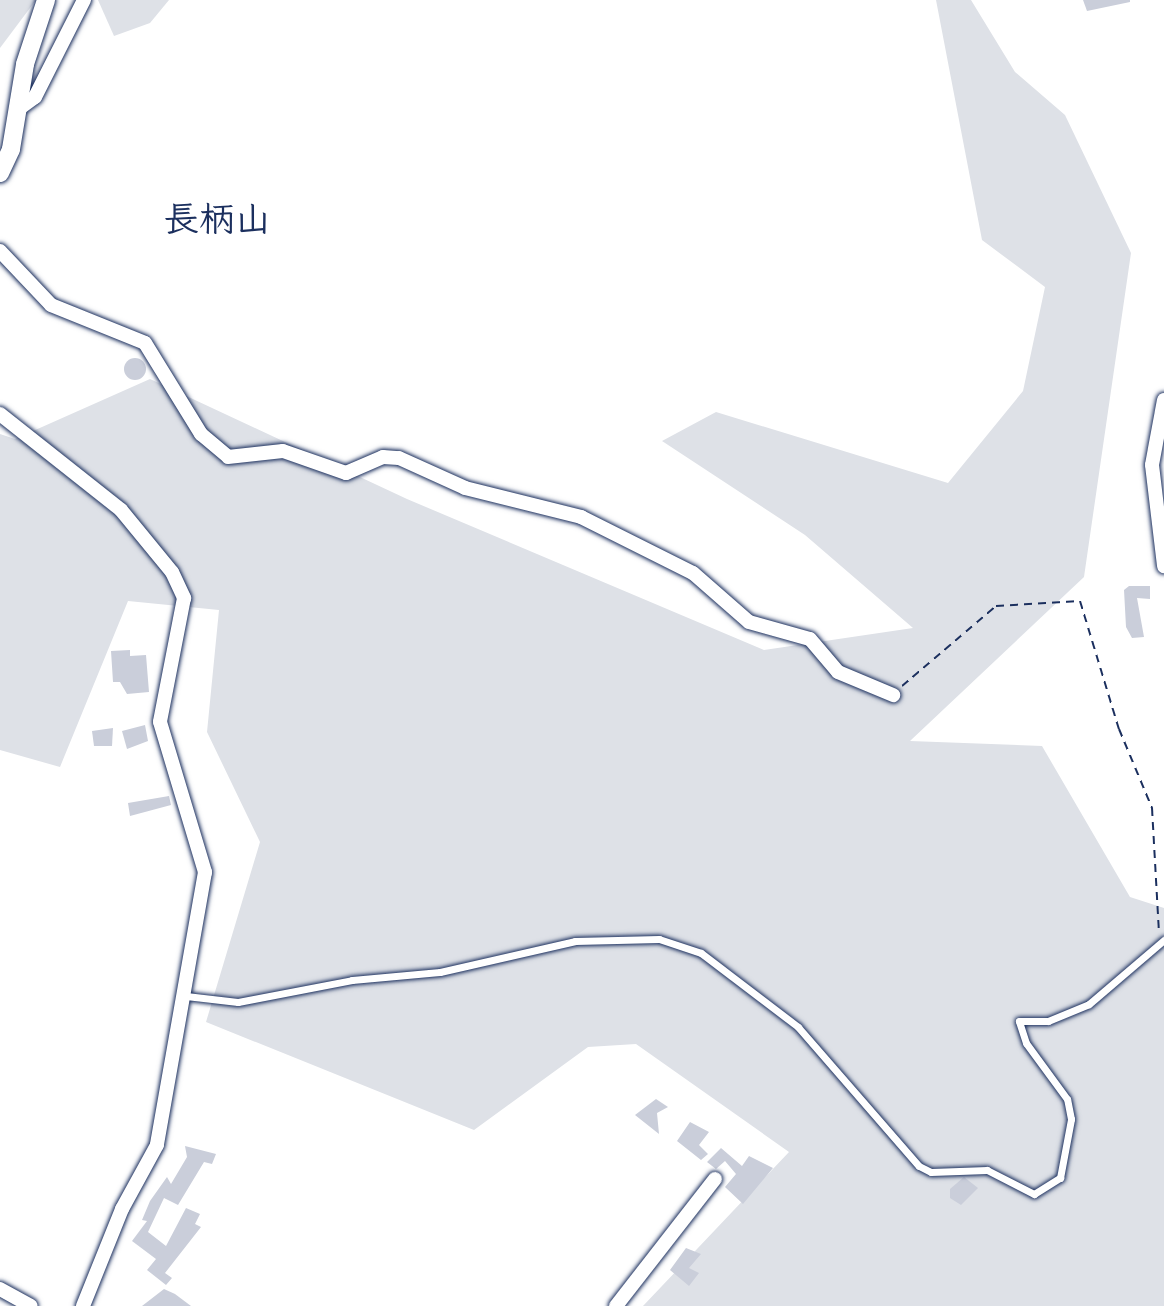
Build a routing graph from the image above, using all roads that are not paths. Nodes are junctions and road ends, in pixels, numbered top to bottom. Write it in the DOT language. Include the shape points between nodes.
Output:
graph roads {
  1 [pos="46,0"];
  2 [pos="84,0"];
  3 [pos="17,110"];
  4 [pos="0,173"];
  5 [pos="0,251"];
  6 [pos="1164,400"];
  7 [pos="0,414"];
  8 [pos="1164,566"];
  9 [pos="893,695"];
  10 [pos="1162,941"];
  11 [pos="186,996"];
  12 [pos="715,1179"];
  13 [pos="0,1289"];
  14 [pos="31,1306"];
  15 [pos="83,1306"];
  16 [pos="616,1306"];
  1 -- 3 [label="street"];
  2 -- 3 [label="street" via="35,97"];
  3 -- 4 [label="street"];
  5 -- 9 [label="street" via="51,305 145,343 201,434 228,457 283,451 346,473 383,457 399,458 465,488 581,517 693,573 749,622 810,639 838,672"];
  6 -- 8 [label="street" via="1152,465"];
  7 -- 11 [label="street" via="121,510 172,572 184,598 160,722 205,872"];
  10 -- 11 [label="lane" via="1089,1004 1048,1021 1019,1021 1026,1043 1067,1099 1071,1119 1060,1178 1034,1194 987,1170 931,1172 919,1166 798,1027 701,953 659,939 575,941 440,972 352,980 238,1002"];
  11 -- 15 [label="street" via="157,1145 122,1209"];
  12 -- 16 [label="street"];
  13 -- 14 [label="street"];
}
